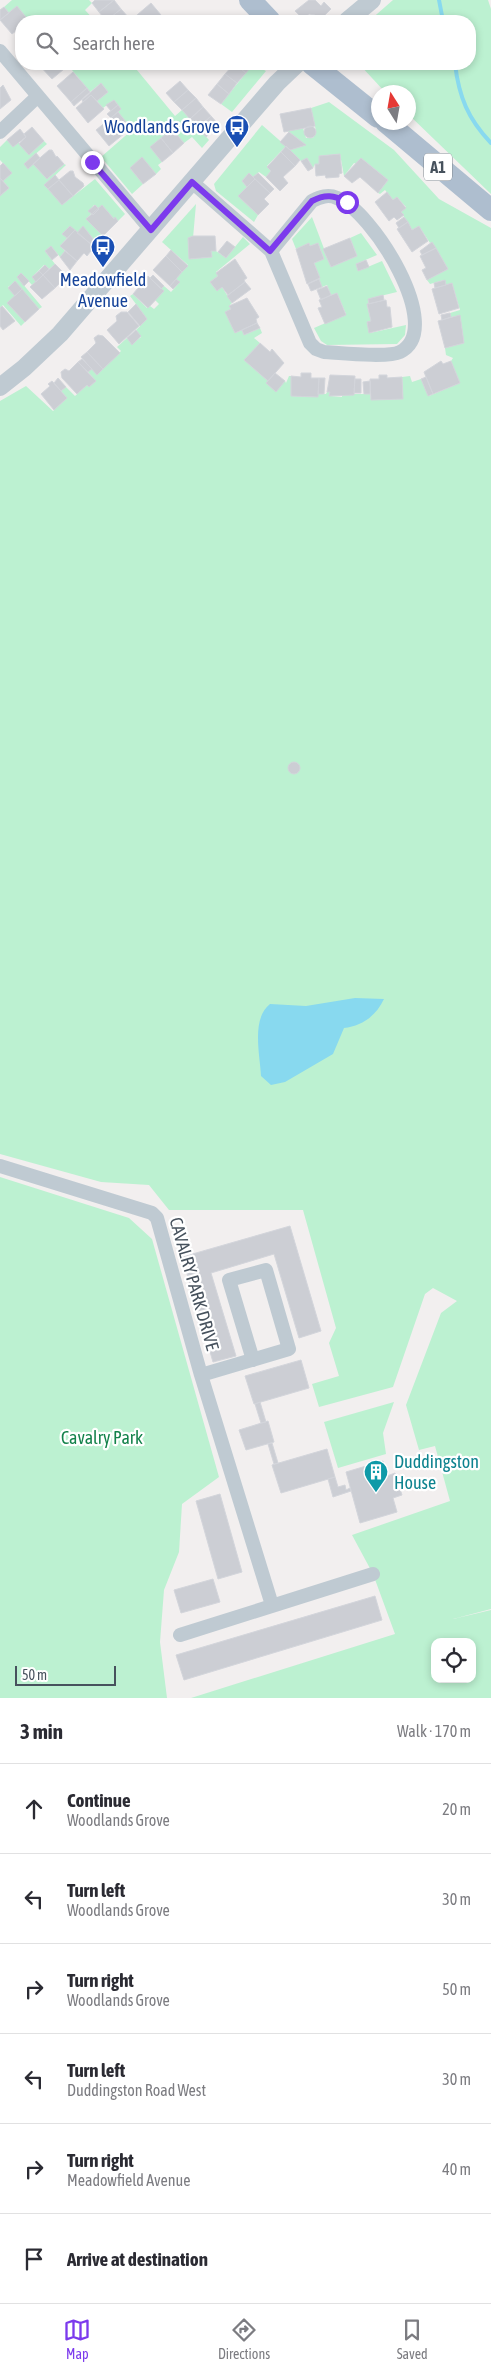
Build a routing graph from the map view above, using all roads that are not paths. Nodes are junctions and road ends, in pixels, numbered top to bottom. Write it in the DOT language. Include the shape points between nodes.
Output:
graph roads {
  1 [pos="250,0"];
  2 [pos="372,0"];
  3 [pos="264,15"];
  4 [pos="354,15"];
  5 [pos="0,51"];
  6 [pos="15,69"];
  7 [pos="16,70"];
  8 [pos="291,70"];
  9 [pos="319,70"];
  10 [pos="38,96"];
  11 [pos="371,111"];
  12 [pos="396,130"];
  13 [pos="0,132"];
  14 [pos="192,182"];
  15 [pos="491,210"];
  16 [pos="151,230"];
  17 [pos="270,251"];
  18 [pos="0,387"];
  19 [pos="0,1166"];
  20 [pos="253,1360"];
  21 [pos="201,1375"];
  22 [pos="373,1574"];
  23 [pos="272,1606"];
  24 [pos="180,1635"];
  1 -- 3 [label="main road"];
  2 -- 4 [label="street"];
  5 -- 6 [label="street"];
  7 -- 10 [label="street"];
  8 -- 14 [label="street"];
  9 -- 11 [label="main road"];
  10 -- 13 [label="street"];
  10 -- 16 [label="street"];
  12 -- 15 [label="main road, A1"];
  14 -- 16 [label="street"];
  14 -- 17 [label="street"];
  16 -- 18 [label="street" via="54,340"];
  17 -- 17 [label="street" via="312,201 331,196 347,202 380,238 403,278 416,321 416,333 410,345 393,354 316,349"];
  19 -- 21 [label="street, CAVALRY PARK DRIVE" via="152,1213 157,1218"];
  20 -- 20 [label="street, CAVALRY PARK DRIVE" via="289,1349 266,1270 228,1280"];
  20 -- 21 [label="street, CAVALRY PARK DRIVE"];
  21 -- 23 [label="street, CAVALRY PARK DRIVE"];
  22 -- 23 [label="street"];
  23 -- 24 [label="street"];
}
